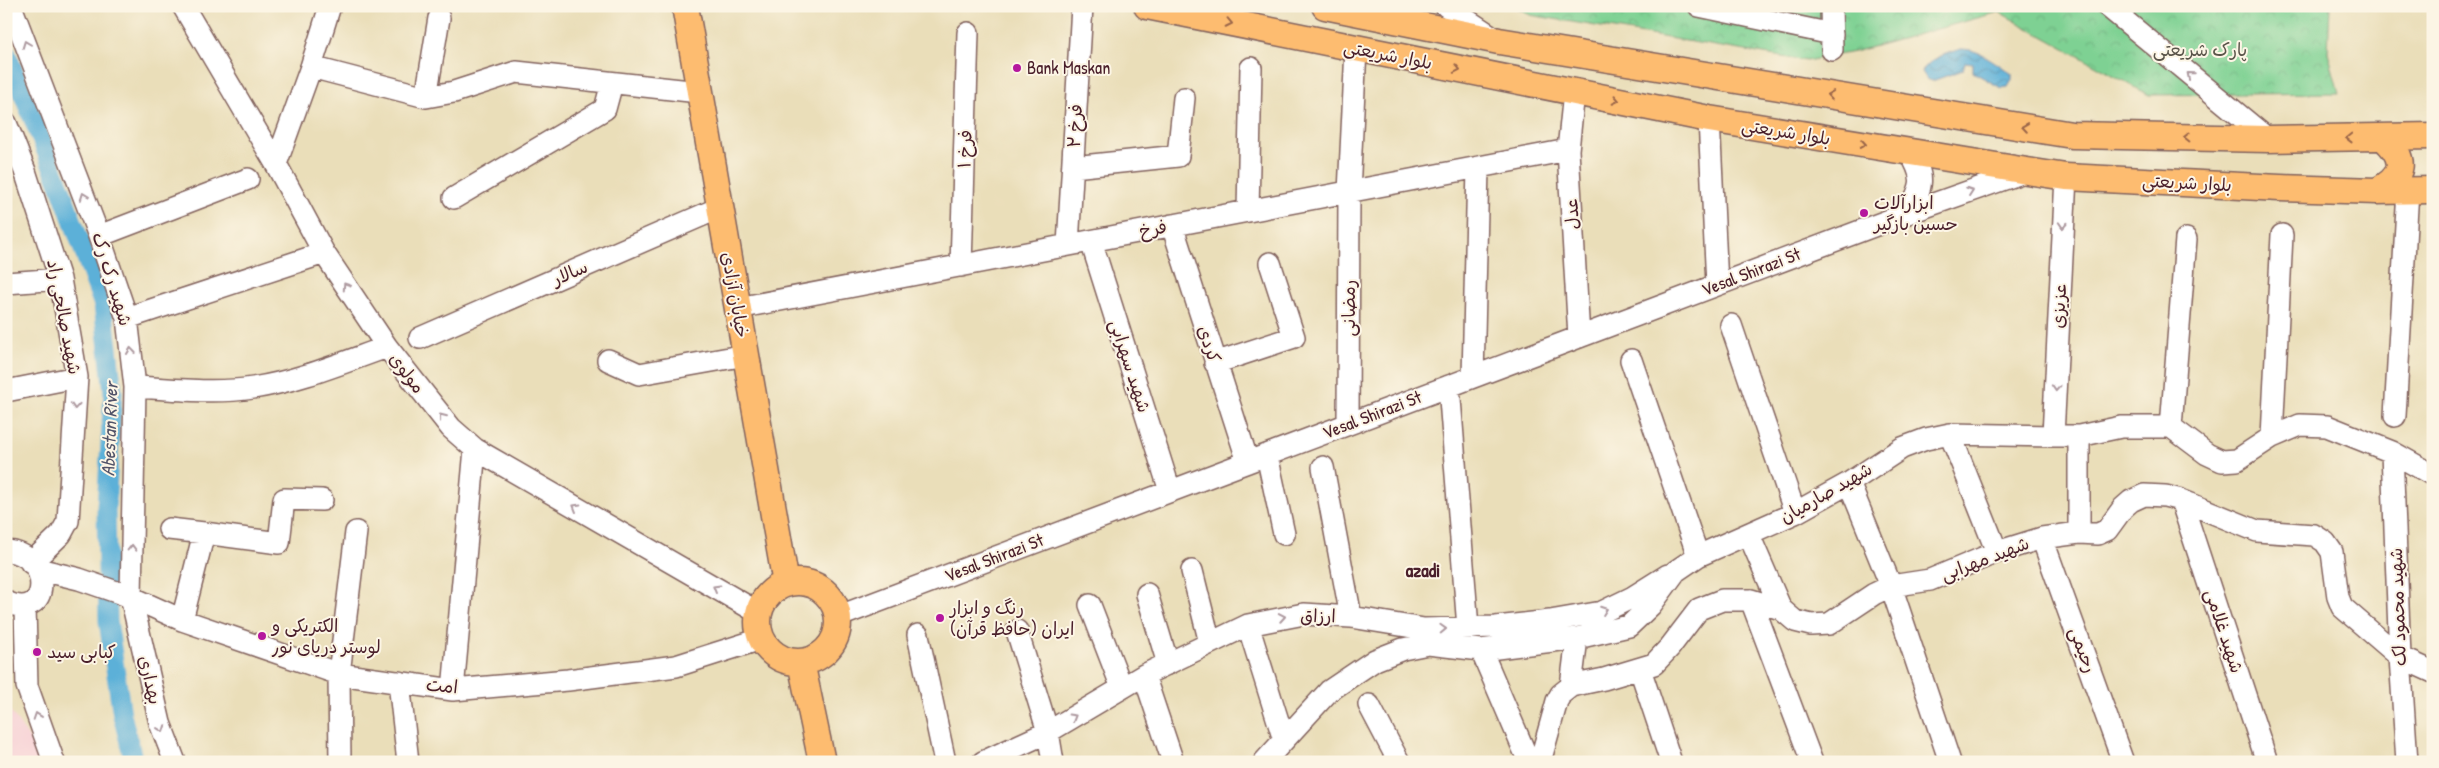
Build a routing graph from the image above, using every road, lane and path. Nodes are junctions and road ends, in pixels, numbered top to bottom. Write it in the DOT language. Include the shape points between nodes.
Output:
graph roads {
  1 [pos="11,6"];
  2 [pos="183,6"];
  3 [pos="330,6"];
  4 [pos="685,6"];
  5 [pos="1082,6"];
  6 [pos="1147,6"];
  7 [pos="1325,6"];
  8 [pos="1446,6"];
  9 [pos="1699,6"];
  10 [pos="1831,6"];
  11 [pos="2107,6"];
  12 [pos="439,18"];
  13 [pos="968,33"];
  14 [pos="1499,41"];
  15 [pos="1356,49"];
  16 [pos="311,67"];
  17 [pos="1251,68"];
  18 [pos="612,83"];
  19 [pos="699,92"];
  20 [pos="1574,92"];
  21 [pos="426,97"];
  22 [pos="1184,98"];
  23 [pos="1709,119"];
  24 [pos="6,123"];
  25 [pos="2433,136"];
  26 [pos="2384,138"];
  27 [pos="2268,139"];
  28 [pos="1568,150"];
  29 [pos="1909,152"];
  30 [pos="276,164"];
  31 [pos="1073,167"];
  32 [pos="1478,168"];
  33 [pos="2027,171"];
  34 [pos="16,172"];
  35 [pos="2066,176"];
  36 [pos="248,179"];
  37 [pos="2420,190"];
  38 [pos="1349,192"];
  39 [pos="2377,192"];
  40 [pos="454,198"];
  41 [pos="719,208"];
  42 [pos="1248,211"];
  43 [pos="1908,213"];
  44 [pos="1172,226"];
  45 [pos="2282,235"];
  46 [pos="100,236"];
  47 [pos="2186,239"];
  48 [pos="1091,241"];
  49 [pos="1068,245"];
  50 [pos="324,253"];
  51 [pos="1270,263"];
  52 [pos="961,266"];
  53 [pos="60,280"];
  54 [pos="6,284"];
  55 [pos="1717,285"];
  56 [pos="738,308"];
  57 [pos="128,318"];
  58 [pos="1731,325"];
  59 [pos="1579,337"];
  60 [pos="420,338"];
  61 [pos="388,347"];
  62 [pos="746,355"];
  63 [pos="608,360"];
  64 [pos="1631,360"];
  65 [pos="1216,363"];
  66 [pos="77,377"];
  67 [pos="1473,377"];
  68 [pos="1449,386"];
  69 [pos="135,387"];
  70 [pos="6,390"];
  71 [pos="2395,416"];
  72 [pos="1348,424"];
  73 [pos="2170,427"];
  74 [pos="1950,434"];
  75 [pos="2053,436"];
  76 [pos="2080,436"];
  77 [pos="2272,436"];
  78 [pos="475,448"];
  79 [pos="2392,452"];
  80 [pos="1267,455"];
  81 [pos="1248,462"];
  82 [pos="1323,468"];
  83 [pos="2433,475"];
  84 [pos="1848,483"];
  85 [pos="1170,491"];
  86 [pos="322,500"];
  87 [pos="2181,500"];
  88 [pos="1795,513"];
  89 [pos="169,529"];
  90 [pos="356,532"];
  91 [pos="204,534"];
  92 [pos="1284,534"];
  93 [pos="2079,534"];
  94 [pos="1749,535"];
  95 [pos="2042,538"];
  96 [pos="6,551"];
  97 [pos="1997,552"];
  98 [pos="1698,556"];
  99 [pos="34,566"];
  100 [pos="1192,571"];
  101 [pos="1676,571"];
  102 [pos="786,584"];
  103 [pos="1891,586"];
  104 [pos="1146,594"];
  105 [pos="131,597"];
  106 [pos="1751,600"];
  107 [pos="1090,605"];
  108 [pos="13,606"];
  109 [pos="1780,609"];
  110 [pos="759,613"];
  111 [pos="837,617"];
  112 [pos="1351,617"];
  113 [pos="182,620"];
  114 [pos="1248,625"];
  115 [pos="1468,628"];
  116 [pos="1017,632"];
  117 [pos="918,635"];
  118 [pos="1577,638"];
  119 [pos="762,639"];
  120 [pos="1210,643"];
  121 [pos="1481,650"];
  122 [pos="2400,657"];
  123 [pos="801,662"];
  124 [pos="1168,664"];
  125 [pos="1640,669"];
  126 [pos="2433,672"];
  127 [pos="339,674"];
  128 [pos="1144,675"];
  129 [pos="399,682"];
  130 [pos="1571,686"];
  131 [pos="1122,688"];
  132 [pos="453,690"];
  133 [pos="1369,705"];
  134 [pos="1048,732"];
  135 [pos="1284,740"];
  136 [pos="1269,760"];
  137 [pos="54,762"];
  138 [pos="174,762"];
  139 [pos="340,762"];
  140 [pos="408,762"];
  141 [pos="822,762"];
  142 [pos="945,762"];
  143 [pos="983,762"];
  144 [pos="1053,762"];
  145 [pos="1173,762"];
  146 [pos="1399,762"];
  147 [pos="1529,762"];
  148 [pos="1540,762"];
  149 [pos="1672,762"];
  150 [pos="1812,762"];
  151 [pos="1950,762"];
  152 [pos="2123,762"];
  153 [pos="2267,762"];
  154 [pos="2407,762"];
  46 -- 1 [label="street, شهید رک رک, one-way"];
  2 -- 30 [label="street, مولوی"];
  3 -- 16 [label="street"];
  4 -- 19 [label="main road, خیابان آزادی"];
  5 -- 31 [label="street, فرخ ۲"];
  6 -- 15 [label="main road, بلوار شریعتی, one-way"];
  7 -- 14 [label="main road, بلوار شریعتی"];
  8 -- 14 [label="street"];
  9 -- 10 [label="street" via="1832,42"];
  27 -- 11 [label="street, one-way"];
  12 -- 21 [label="street"];
  13 -- 52 [label="street, فرخ ۱"];
  27 -- 14 [label="main road, بلوار شریعتی, one-way" via="2072,134"];
  15 -- 20 [label="main road, بلوار شریعتی, one-way"];
  15 -- 38 [label="street, رمضانی"];
  16 -- 21 [label="street"];
  16 -- 30 [label="street"];
  17 -- 42 [label="street"];
  18 -- 19 [label="street"];
  18 -- 21 [label="street" via="516,72 454,92"];
  18 -- 40 [label="street" via="605,109"];
  19 -- 41 [label="main road, خیابان آزادی"];
  20 -- 23 [label="main road, بلوار شریعتی, one-way"];
  20 -- 28 [label="street, عدل"];
  22 -- 31 [label="street" via="1178,156"];
  23 -- 29 [label="main road, بلوار شریعتی, one-way"];
  23 -- 55 [label="street"];
  24 -- 34 [label="street, شهید صالحی راد"];
  25 -- 26 [label="main road, بلوار شریعتی"];
  26 -- 27 [label="main road, بلوار شریعتی, one-way"];
  26 -- 39 [label="main road" via="2396,150 2400,167 2392,183"];
  28 -- 32 [label="street, فرخ"];
  28 -- 59 [label="street, عدل"];
  29 -- 33 [label="main road, بلوار شریعتی"];
  29 -- 43 [label="street" via="1921,171 1920,190"];
  30 -- 50 [label="street, مولوی"];
  31 -- 49 [label="street, فرخ ۲"];
  32 -- 38 [label="street, فرخ"];
  32 -- 67 [label="street"];
  33 -- 35 [label="main road, بلوار شریعتی"];
  43 -- 33 [label="street, Vesal Shirazi St, one-way"];
  34 -- 53 [label="street, شهید صالحی راد"];
  35 -- 39 [label="main road, بلوار شریعتی"];
  35 -- 75 [label="street, عزیزی, one-way"];
  36 -- 46 [label="street"];
  37 -- 39 [label="main road, بلوار شریعتی"];
  37 -- 71 [label="street"];
  38 -- 42 [label="street, فرخ"];
  38 -- 72 [label="street, رمضانی"];
  41 -- 56 [label="main road, خیابان آزادی"];
  41 -- 60 [label="street, سالار"];
  42 -- 44 [label="street, فرخ"];
  43 -- 55 [label="street, Vesal Shirazi St"];
  44 -- 48 [label="street, فرخ"];
  44 -- 65 [label="street, کردی"];
  45 -- 77 [label="street"];
  46 -- 57 [label="street, شهید رک رک"];
  47 -- 73 [label="street"];
  48 -- 49 [label="street, فرخ"];
  48 -- 85 [label="street, شهید سهرابی"];
  49 -- 52 [label="street, فرخ"];
  50 -- 57 [label="street"];
  61 -- 50 [label="street, مولوی, one-way"];
  51 -- 65 [label="street" via="1294,337"];
  52 -- 56 [label="street, فرخ"];
  53 -- 54 [label="street"];
  53 -- 66 [label="street, شهید صالحی راد"];
  55 -- 59 [label="street, Vesal Shirazi St"];
  56 -- 62 [label="main road, خیابان آزادی"];
  69 -- 57 [label="street, شهید رک رک, one-way"];
  58 -- 88 [label="street"];
  59 -- 67 [label="street, Vesal Shirazi St"];
  61 -- 69 [label="street" via="286,381 252,388 204,391"];
  78 -- 61 [label="street, مولوی, one-way" via="451,428"];
  62 -- 63 [label="street" via="639,374"];
  62 -- 102 [label="main road, خیابان آزادی"];
  64 -- 98 [label="street"];
  65 -- 81 [label="street, کردی"];
  66 -- 70 [label="street"];
  66 -- 99 [label="street, شهید صالحی راد, one-way" via="68,521"];
  67 -- 68 [label="street, Vesal Shirazi St"];
  68 -- 72 [label="street, Vesal Shirazi St"];
  68 -- 115 [label="street"];
  105 -- 69 [label="street, شهید رک رک, one-way"];
  72 -- 80 [label="street, Vesal Shirazi St"];
  73 -- 76 [label="street, شهید صارمیان" via="2121,427"];
  73 -- 77 [label="street" via="2222,462 2237,460"];
  74 -- 75 [label="street, شهید صارمیان"];
  74 -- 84 [label="street, شهید صارمیان" via="1902,448"];
  74 -- 97 [label="street"];
  75 -- 76 [label="street, شهید صارمیان"];
  76 -- 93 [label="street"];
  77 -- 79 [label="street" via="2300,425 2327,426"];
  110 -- 78 [label="street, مولوی, one-way"];
  78 -- 132 [label="street"];
  79 -- 83 [label="street"];
  79 -- 122 [label="street, شهید محمود لک"];
  80 -- 81 [label="street, Vesal Shirazi St"];
  80 -- 92 [label="street"];
  81 -- 85 [label="street, Vesal Shirazi St"];
  82 -- 112 [label="street"];
  84 -- 88 [label="street, شهید صارمیان"];
  84 -- 103 [label="street"];
  85 -- 111 [label="street, Vesal Shirazi St"];
  86 -- 91 [label="street" via="284,499 279,543"];
  87 -- 93 [label="street, شهید مهرابی" via="2144,496 2123,508 2107,530 2098,534"];
  87 -- 122 [label="street, شهید مهرابی" via="2257,531 2314,535 2325,542 2332,552 2342,607"];
  87 -- 153 [label="street, شهید غلامی"];
  88 -- 94 [label="street, شهید صارمیان"];
  89 -- 91 [label="street"];
  90 -- 127 [label="street"];
  91 -- 113 [label="street"];
  93 -- 95 [label="street, شهید مهرابی"];
  94 -- 98 [label="street, شهید صارمیان"];
  94 -- 109 [label="street"];
  95 -- 97 [label="street, شهید مهرابی"];
  95 -- 152 [label="street, رحیمی"];
  96 -- 99 [label="street" via="23,556"];
  97 -- 103 [label="street, شهید مهرابی" via="1930,580"];
  98 -- 101 [label="street, شهید صارمیان"];
  99 -- 105 [label="street, امت"];
  99 -- 108 [label="street" via="43,580 41,589 34,601"];
  100 -- 120 [label="street"];
  115 -- 101 [label="street, ارزاق, one-way" via="1550,621 1602,612"];
  101 -- 118 [label="street, شهید صارمیان" via="1652,605 1629,626"];
  102 -- 110 [label="main road" via="764,600"];
  102 -- 111 [label="main road" via="799,582 819,589 833,604"];
  103 -- 109 [label="street, شهید مهرابی" via="1829,624 1811,625 1795,621"];
  103 -- 151 [label="street"];
  104 -- 124 [label="street"];
  105 -- 113 [label="street, امت"];
  105 -- 138 [label="street, بهداری, one-way" via="160,723"];
  106 -- 109 [label="street, شهید مهرابی"];
  106 -- 125 [label="street, شهید مهرابی" via="1722,600 1698,609 1665,653 1654,664"];
  106 -- 150 [label="street"];
  107 -- 131 [label="street"];
  137 -- 108 [label="street, one-way" via="27,686"];
  110 -- 119 [label="main road"];
  111 -- 123 [label="main road" via="837,630 824,652 814,660"];
  114 -- 112 [label="street, ارزاق, one-way" via="1304,614"];
  112 -- 115 [label="street, ارزاق, one-way" via="1424,629"];
  113 -- 127 [label="street, امت"];
  114 -- 120 [label="street, ارزاق"];
  114 -- 135 [label="street"];
  116 -- 134 [label="street"];
  117 -- 142 [label="street"];
  118 -- 121 [label="street, شهید صارمیان"];
  118 -- 130 [label="street"];
  119 -- 123 [label="main road" via="778,657"];
  119 -- 132 [label="street, امت" via="676,666"];
  120 -- 124 [label="street, ارزاق"];
  121 -- 135 [label="street, شهید صارمیان" via="1428,644 1375,660 1329,691"];
  121 -- 147 [label="street"];
  122 -- 126 [label="street, شهید مهرابی"];
  122 -- 154 [label="street, شهید محمود لک"];
  123 -- 141 [label="main road"];
  124 -- 128 [label="street, ارزاق"];
  125 -- 130 [label="street, شهید مهرابی"];
  125 -- 149 [label="street"];
  127 -- 129 [label="street, امت"];
  127 -- 139 [label="street"];
  128 -- 131 [label="street, ارزاق"];
  128 -- 145 [label="street"];
  129 -- 132 [label="street, امت"];
  129 -- 140 [label="street"];
  130 -- 148 [label="street" via="1556,701"];
  134 -- 131 [label="street, ارزاق, one-way"];
  133 -- 146 [label="street"];
  134 -- 143 [label="street, ارزاق"];
  134 -- 144 [label="street"];
  135 -- 136 [label="street, شهید صارمیان"];
}
